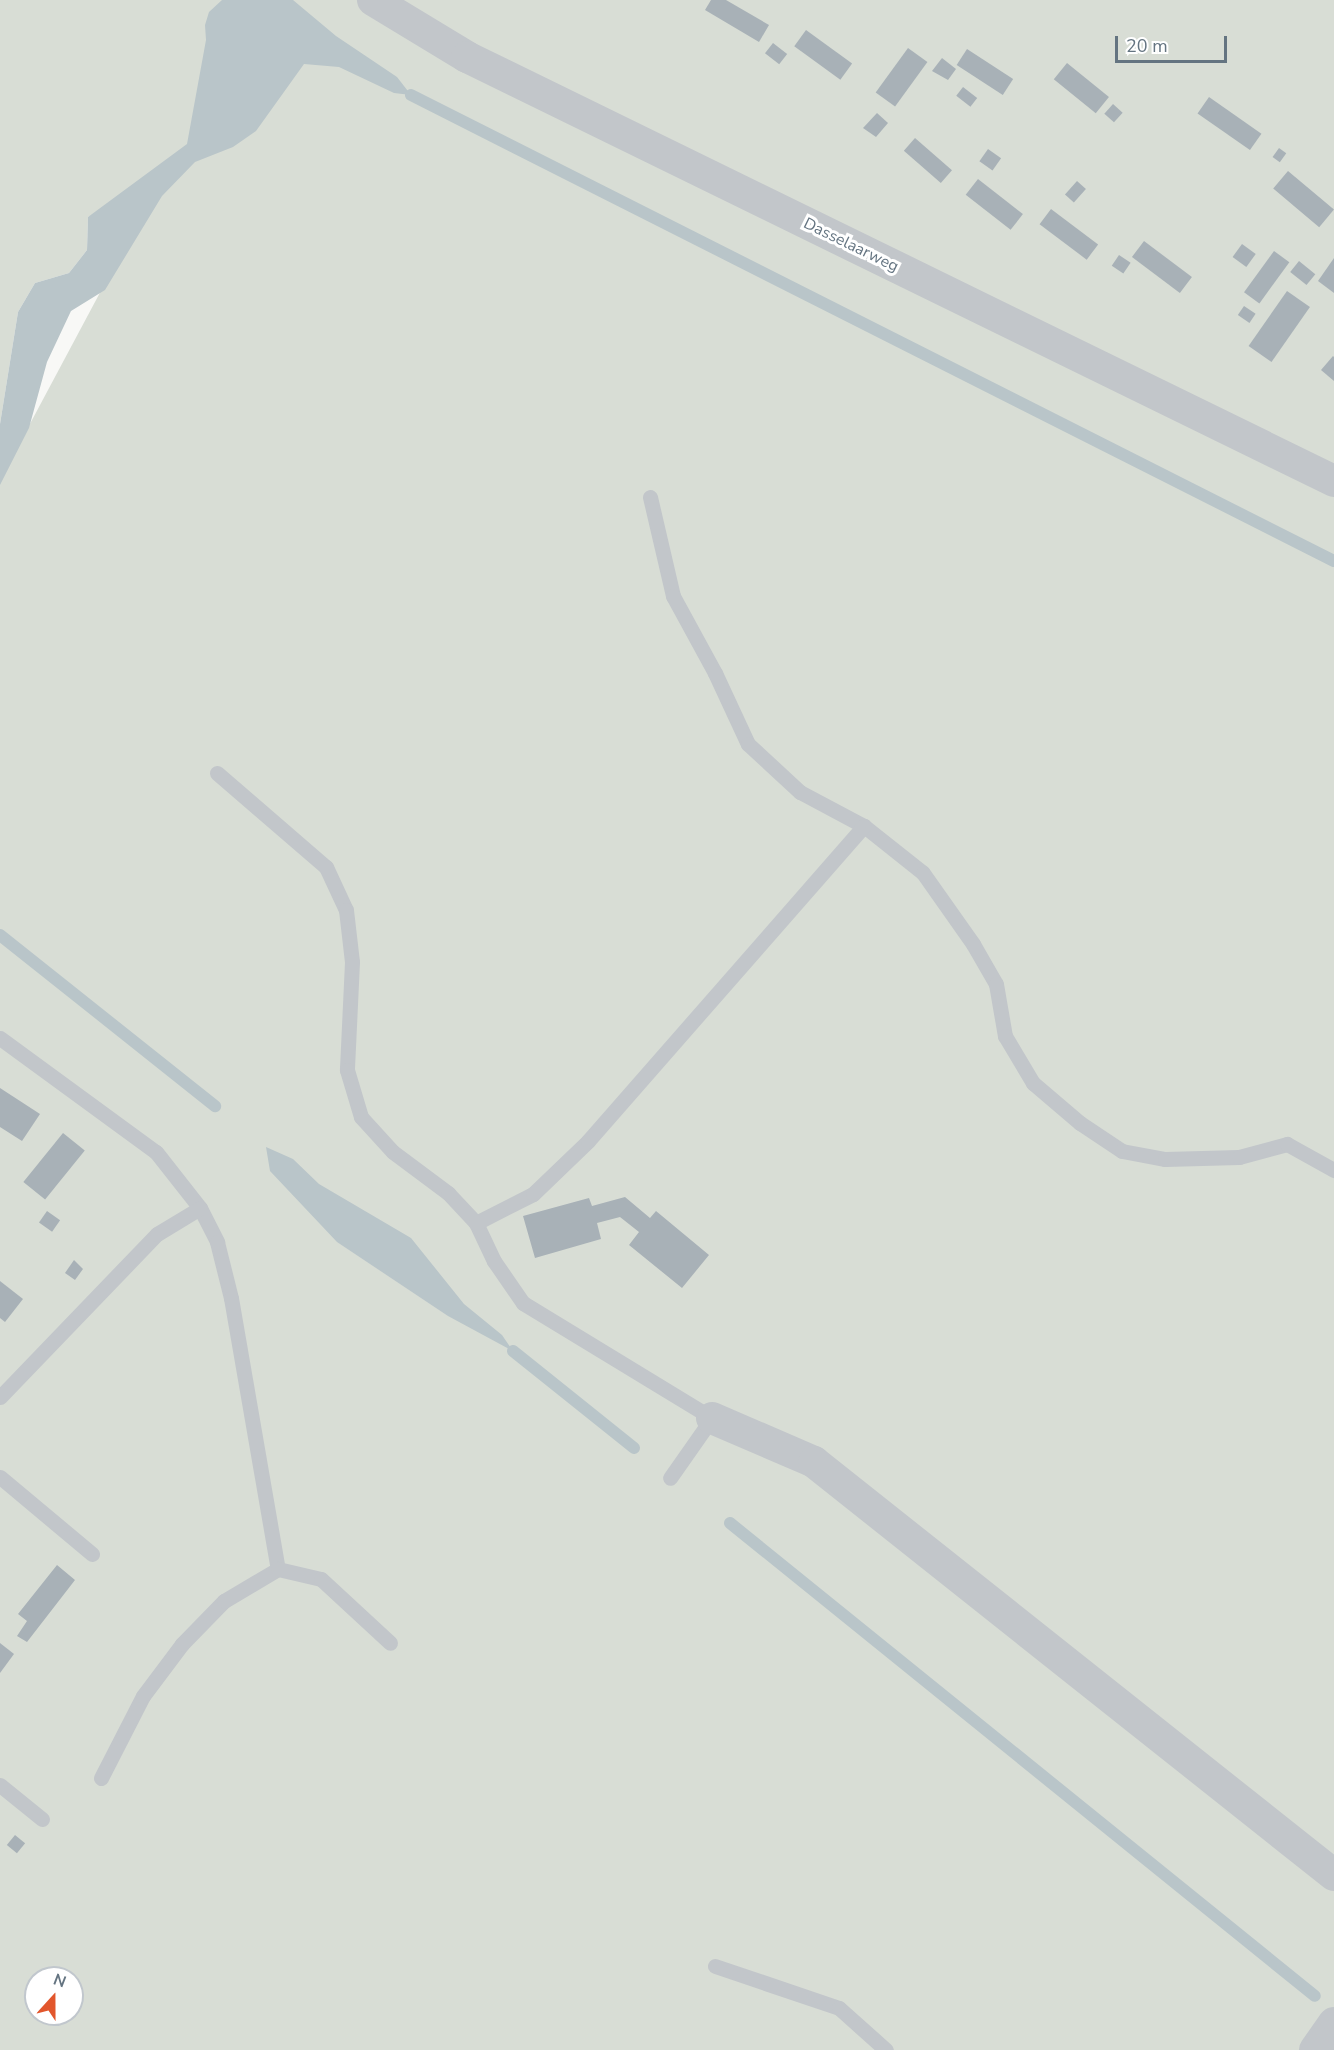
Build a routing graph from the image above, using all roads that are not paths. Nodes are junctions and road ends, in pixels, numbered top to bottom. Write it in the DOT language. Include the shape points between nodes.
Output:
graph roads {
  1 [pos="373,0"];
  2 [pos="1334,481"];
  3 [pos="650,497"];
  4 [pos="217,773"];
  5 [pos="864,826"];
  6 [pos="0,1038"];
  7 [pos="1334,1170"];
  8 [pos="200,1208"];
  9 [pos="476,1223"];
  10 [pos="0,1397"];
  11 [pos="712,1418"];
  12 [pos="0,1477"];
  13 [pos="670,1478"];
  14 [pos="92,1554"];
  15 [pos="278,1569"];
  16 [pos="390,1643"];
  17 [pos="101,1778"];
  18 [pos="0,1785"];
  19 [pos="42,1819"];
  20 [pos="1334,1875"];
  21 [pos="715,1966"];
  22 [pos="1334,2023"];
  23 [pos="886,2050"];
  24 [pos="1315,2050"];
  1 -- 2 [label="street, Dasselaarweg" via="467,57"];
  3 -- 5 [label="lane" via="673,596 748,744 800,792"];
  4 -- 9 [label="lane" via="326,867 346,910 352,962 347,1070 361,1117 393,1152 448,1193"];
  5 -- 7 [label="lane" via="923,873 996,984 1005,1036 1033,1083 1080,1123 1122,1151 1166,1159 1239,1157 1287,1144"];
  5 -- 9 [label="lane" via="588,1141 533,1194"];
  6 -- 8 [label="lane" via="156,1152"];
  8 -- 10 [label="lane" via="156,1234"];
  8 -- 15 [label="lane" via="217,1242 231,1298"];
  9 -- 11 [label="lane" via="494,1261 523,1303"];
  11 -- 13 [label="lane"];
  11 -- 20 [label="street" via="814,1462"];
  12 -- 14 [label="lane"];
  15 -- 16 [label="lane" via="321,1579"];
  15 -- 17 [label="lane" via="224,1601 182,1644 143,1696"];
  18 -- 19 [label="lane"];
  21 -- 23 [label="lane" via="838,2008"];
  22 -- 24 [label="street"];
}
